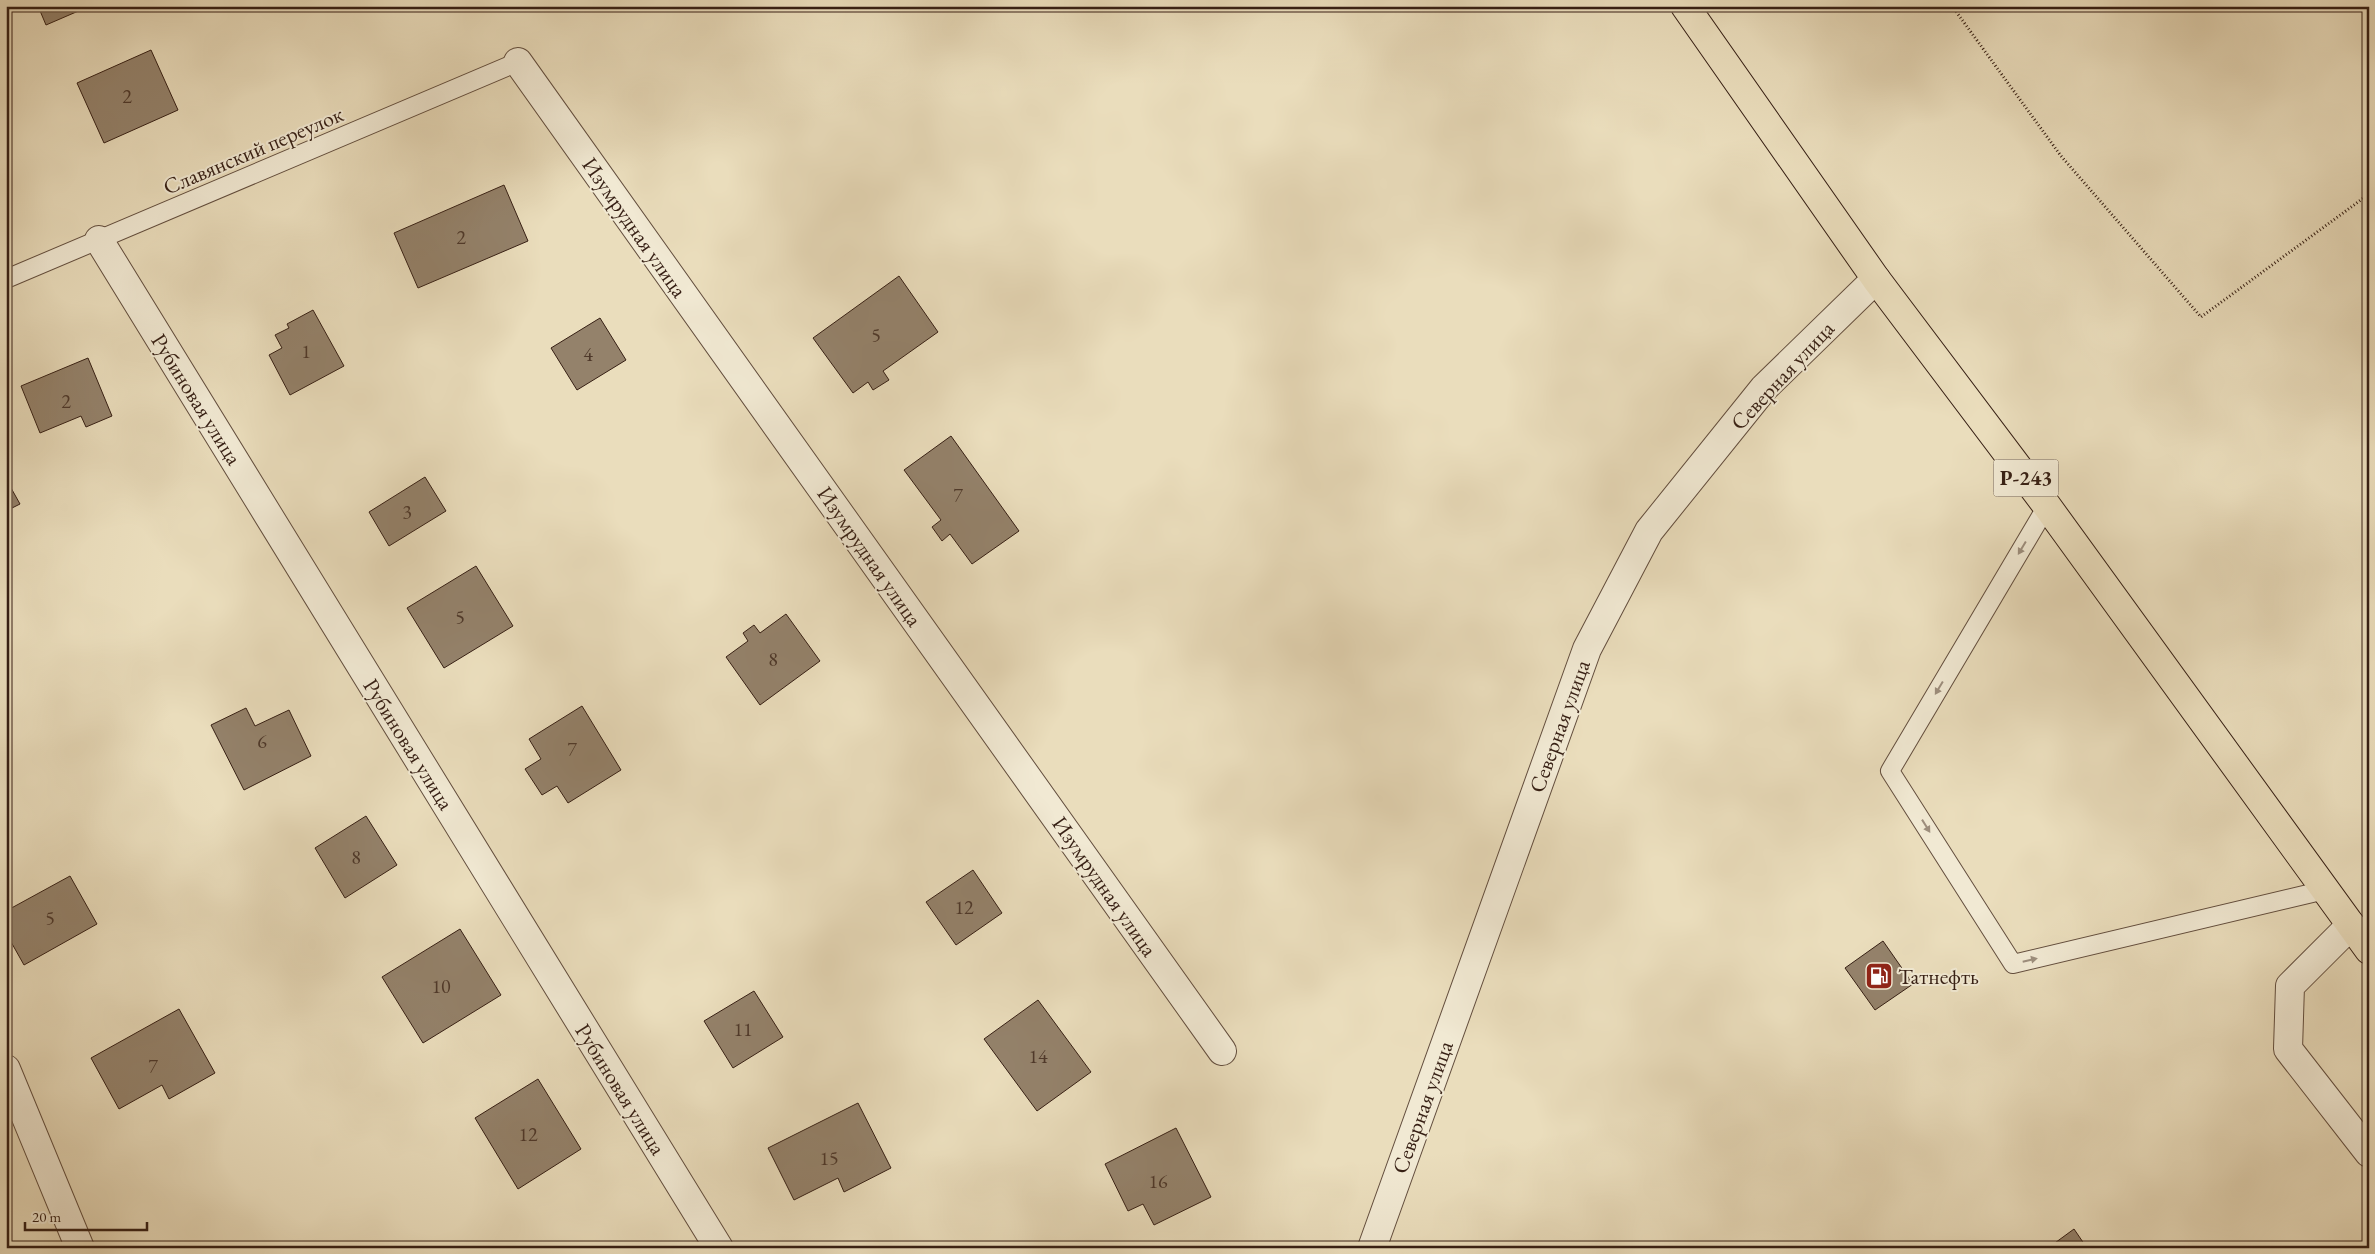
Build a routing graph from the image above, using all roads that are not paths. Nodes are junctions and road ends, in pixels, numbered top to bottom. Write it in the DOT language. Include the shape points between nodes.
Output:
graph roads {
  1 [pos="1685,6"];
  2 [pos="518,62"];
  3 [pos="99,240"];
  4 [pos="1876,279"];
  5 [pos="6,280"];
  6 [pos="2047,506"];
  7 [pos="2325,890"];
  8 [pos="2351,925"];
  9 [pos="2369,950"];
  10 [pos="1222,1050"];
  11 [pos="6,1069"];
  12 [pos="2369,1153"];
  13 [pos="80,1248"];
  14 [pos="719,1248"];
  15 [pos="1372,1248"];
  1 -- 4 [label="highway, Р-243"];
  2 -- 3 [label="lane, Славянский переулок"];
  2 -- 10 [label="street, Изумрудная улица"];
  3 -- 5 [label="lane, Славянский переулок"];
  3 -- 14 [label="street, Рубиновая улица"];
  4 -- 6 [label="highway, Р-243"];
  4 -- 15 [label="street, Северная улица" via="1764,388 1649,531 1587,648"];
  6 -- 7 [label="highway, Р-243"];
  6 -- 7 [label="lane, one-way" via="1890,771 2013,964"];
  7 -- 8 [label="highway, Р-243"];
  8 -- 9 [label="highway, Р-243"];
  8 -- 12 [label="street" via="2290,986 2288,1049"];
  11 -- 13 [label="street"];
}
